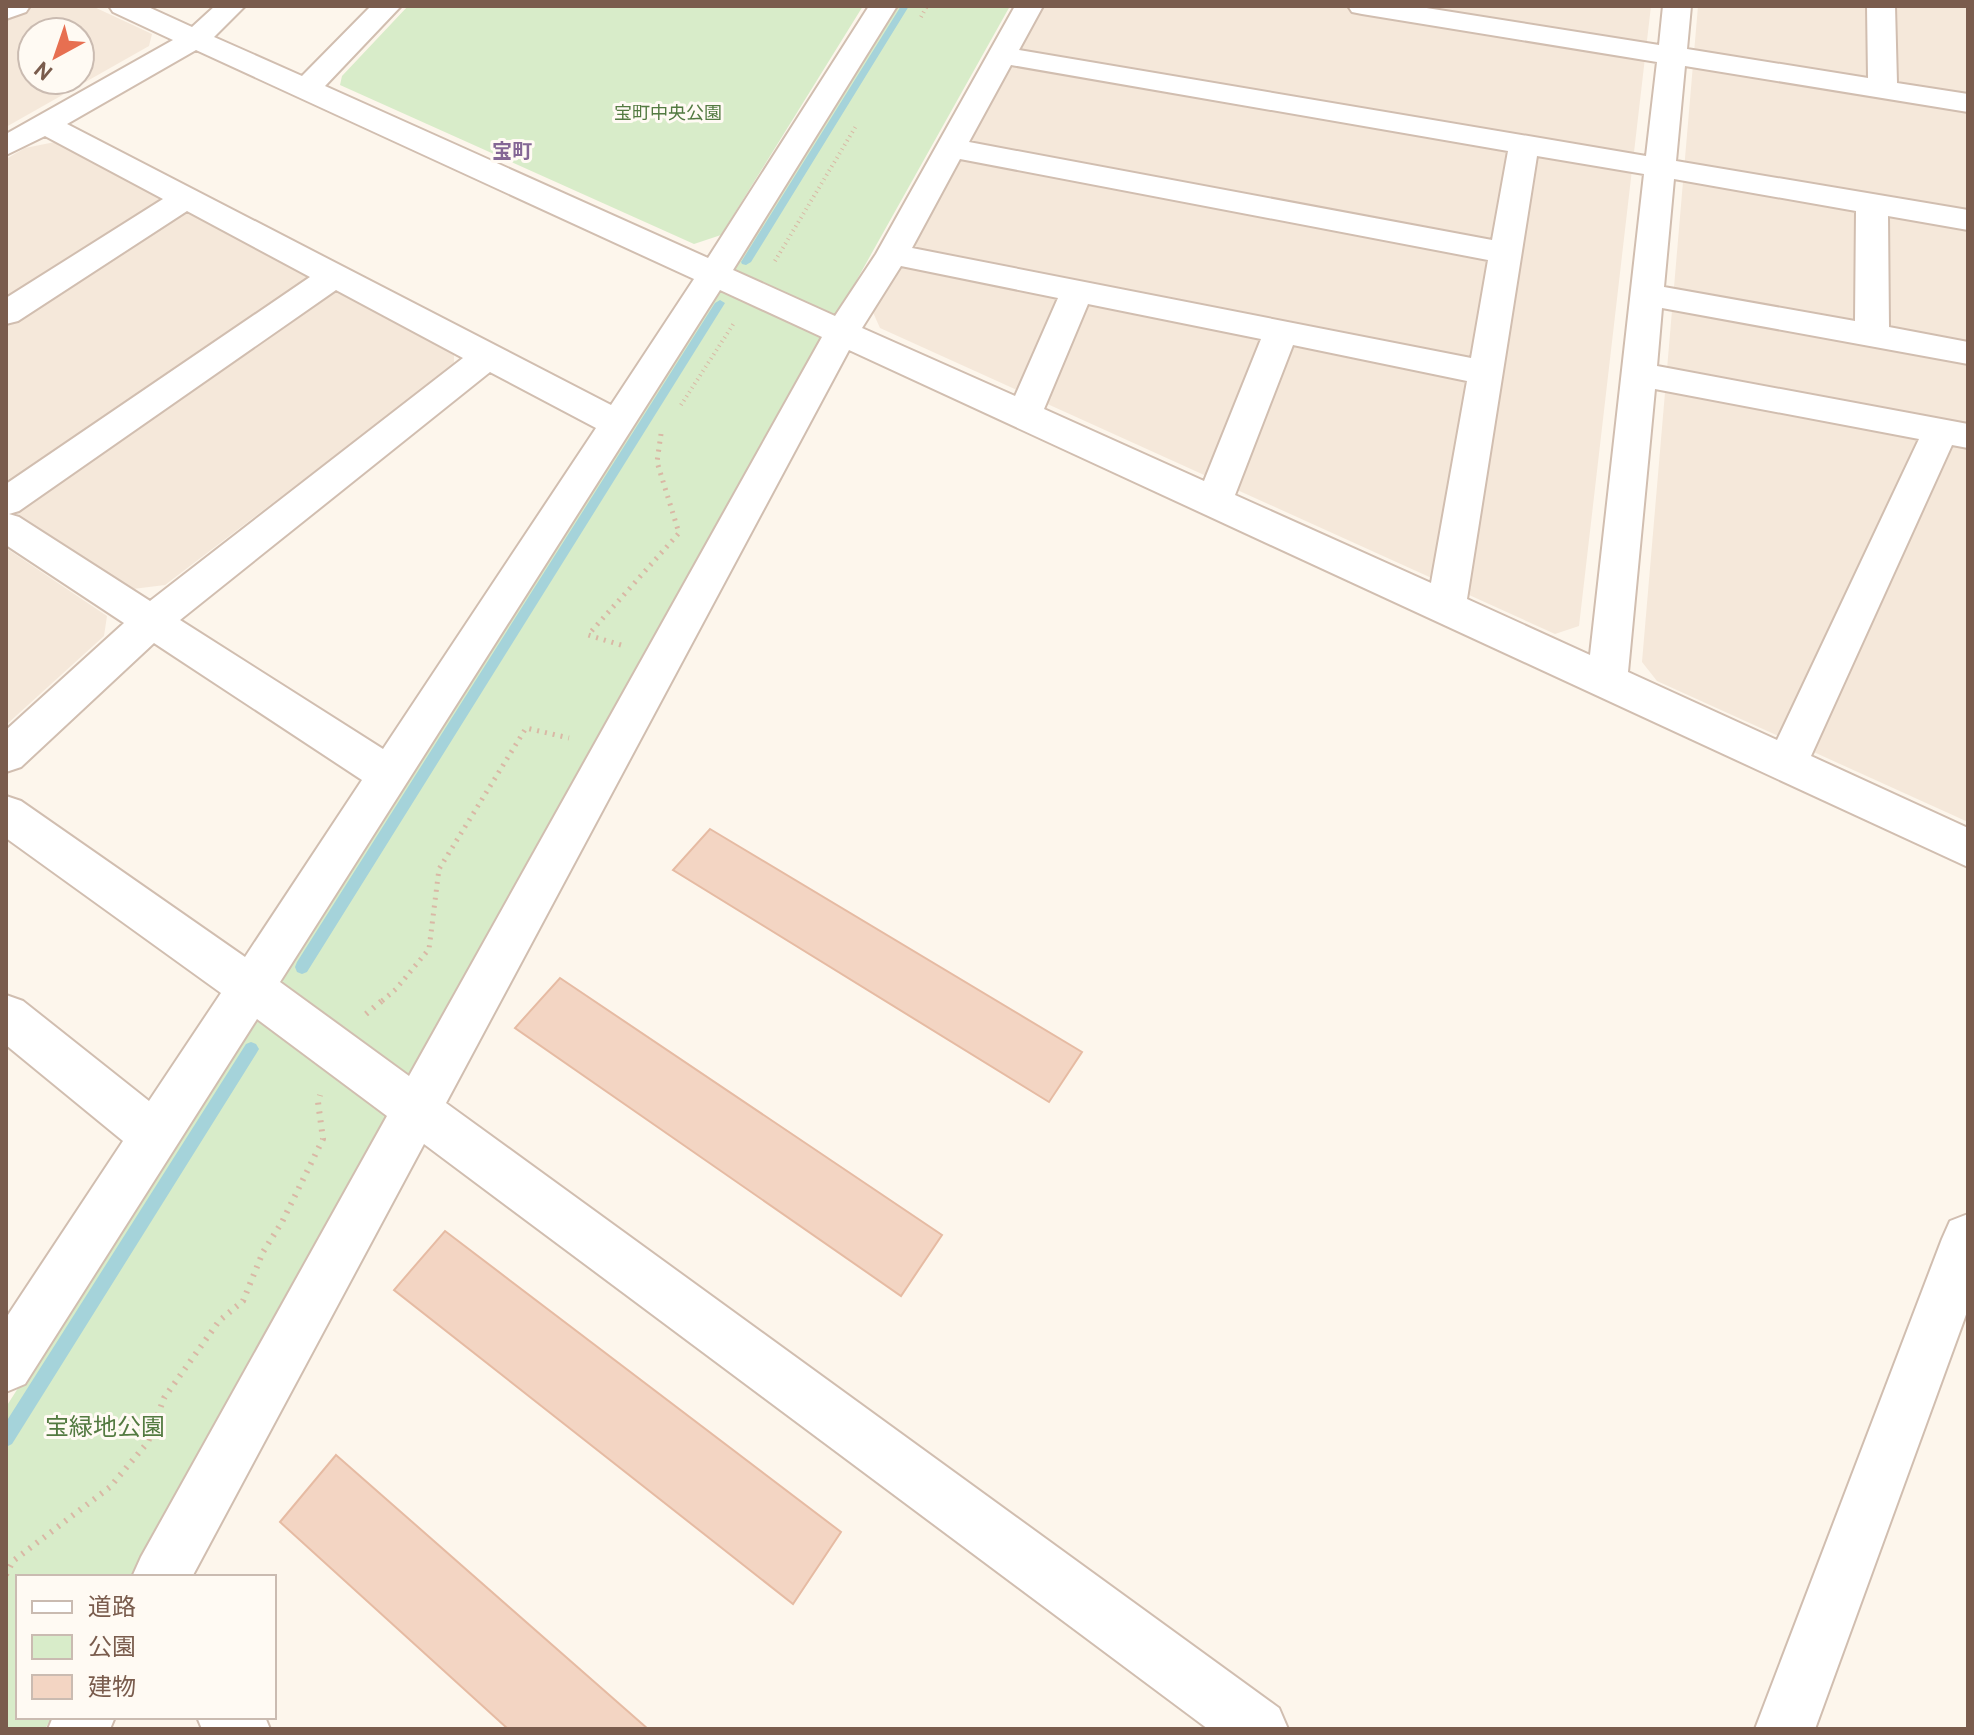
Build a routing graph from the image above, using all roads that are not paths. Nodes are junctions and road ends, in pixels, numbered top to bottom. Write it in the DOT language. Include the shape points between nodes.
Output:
graph roads {
  1 [pos="16,6"];
  2 [pos="123,6"];
  3 [pos="231,6"];
  4 [pos="387,6"];
  5 [pos="883,6"];
  6 [pos="1029,6"];
  7 [pos="1362,6"];
  8 [pos="1677,6"];
  9 [pos="1881,6"];
  10 [pos="6,11"];
  11 [pos="1476,15"];
  12 [pos="195,39"];
  13 [pos="1001,55"];
  14 [pos="1672,56"];
  15 [pos="306,89"];
  16 [pos="1883,89"];
  17 [pos="1968,103"];
  18 [pos="44,124"];
  19 [pos="1524,144"];
  20 [pos="6,146"];
  21 [pos="950,148"];
  22 [pos="1660,167"];
  23 [pos="186,198"];
  24 [pos="1872,203"];
  25 [pos="1968,220"];
  26 [pos="1506,253"];
  27 [pos="892,254"];
  28 [pos="714,274"];
  29 [pos="335,275"];
  30 [pos="1077,291"];
  31 [pos="1647,295"];
  32 [pos="6,313"];
  33 [pos="842,332"];
  34 [pos="1281,332"];
  35 [pos="1872,335"];
  36 [pos="1968,353"];
  37 [pos="489,355"];
  38 [pos="1486,373"];
  39 [pos="1639,374"];
  40 [pos="1024,415"];
  41 [pos="616,423"];
  42 [pos="1955,434"];
  43 [pos="1214,501"];
  44 [pos="6,502"];
  45 [pos="6,527"];
  46 [pos="1446,607"];
  47 [pos="152,621"];
  48 [pos="1607,680"];
  49 [pos="6,755"];
  50 [pos="1787,763"];
  51 [pos="387,774"];
  52 [pos="6,814"];
  53 [pos="1968,848"];
  54 [pos="250,987"];
  55 [pos="6,1016"];
  56 [pos="415,1111"];
  57 [pos="154,1135"];
  58 [pos="1968,1239"];
  59 [pos="6,1365"];
  60 [pos="162,1575"];
  61 [pos="1258,1729"];
  62 [pos="1785,1729"];
  1 -- 10 [label="street"];
  2 -- 12 [label="street"];
  3 -- 12 [label="street"];
  4 -- 15 [label="street"];
  5 -- 28 [label="street"];
  6 -- 13 [label="street"];
  7 -- 11 [label="street"];
  8 -- 14 [label="street"];
  9 -- 16 [label="street"];
  11 -- 14 [label="street"];
  12 -- 15 [label="street"];
  12 -- 18 [label="street"];
  13 -- 19 [label="street"];
  13 -- 21 [label="street"];
  14 -- 16 [label="street"];
  14 -- 22 [label="street"];
  15 -- 28 [label="street"];
  16 -- 17 [label="street"];
  18 -- 20 [label="street"];
  18 -- 23 [label="street"];
  19 -- 22 [label="street"];
  19 -- 26 [label="street"];
  21 -- 26 [label="street"];
  21 -- 27 [label="street"];
  22 -- 24 [label="street"];
  22 -- 31 [label="street"];
  23 -- 29 [label="street"];
  23 -- 32 [label="street"];
  24 -- 25 [label="street"];
  24 -- 35 [label="street"];
  26 -- 38 [label="street"];
  27 -- 30 [label="street"];
  27 -- 33 [label="street"];
  28 -- 33 [label="street"];
  28 -- 41 [label="street"];
  29 -- 37 [label="street"];
  29 -- 44 [label="street"];
  30 -- 34 [label="street"];
  30 -- 40 [label="street"];
  31 -- 35 [label="street"];
  31 -- 39 [label="street"];
  33 -- 40 [label="street"];
  33 -- 56 [label="street"];
  34 -- 38 [label="street"];
  34 -- 43 [label="street"];
  35 -- 36 [label="street"];
  37 -- 41 [label="street"];
  37 -- 47 [label="street"];
  38 -- 46 [label="street"];
  39 -- 42 [label="street"];
  39 -- 48 [label="street"];
  40 -- 43 [label="street"];
  41 -- 51 [label="street"];
  42 -- 50 [label="street"];
  43 -- 46 [label="street"];
  45 -- 47 [label="street"];
  46 -- 48 [label="street"];
  47 -- 49 [label="street"];
  47 -- 51 [label="street"];
  48 -- 50 [label="street"];
  50 -- 53 [label="street"];
  51 -- 54 [label="street"];
  52 -- 54 [label="street"];
  54 -- 56 [label="street"];
  54 -- 57 [label="street"];
  55 -- 57 [label="street"];
  56 -- 60 [label="street"];
  56 -- 61 [label="street"];
  57 -- 59 [label="street"];
  58 -- 62 [label="street"];
}
